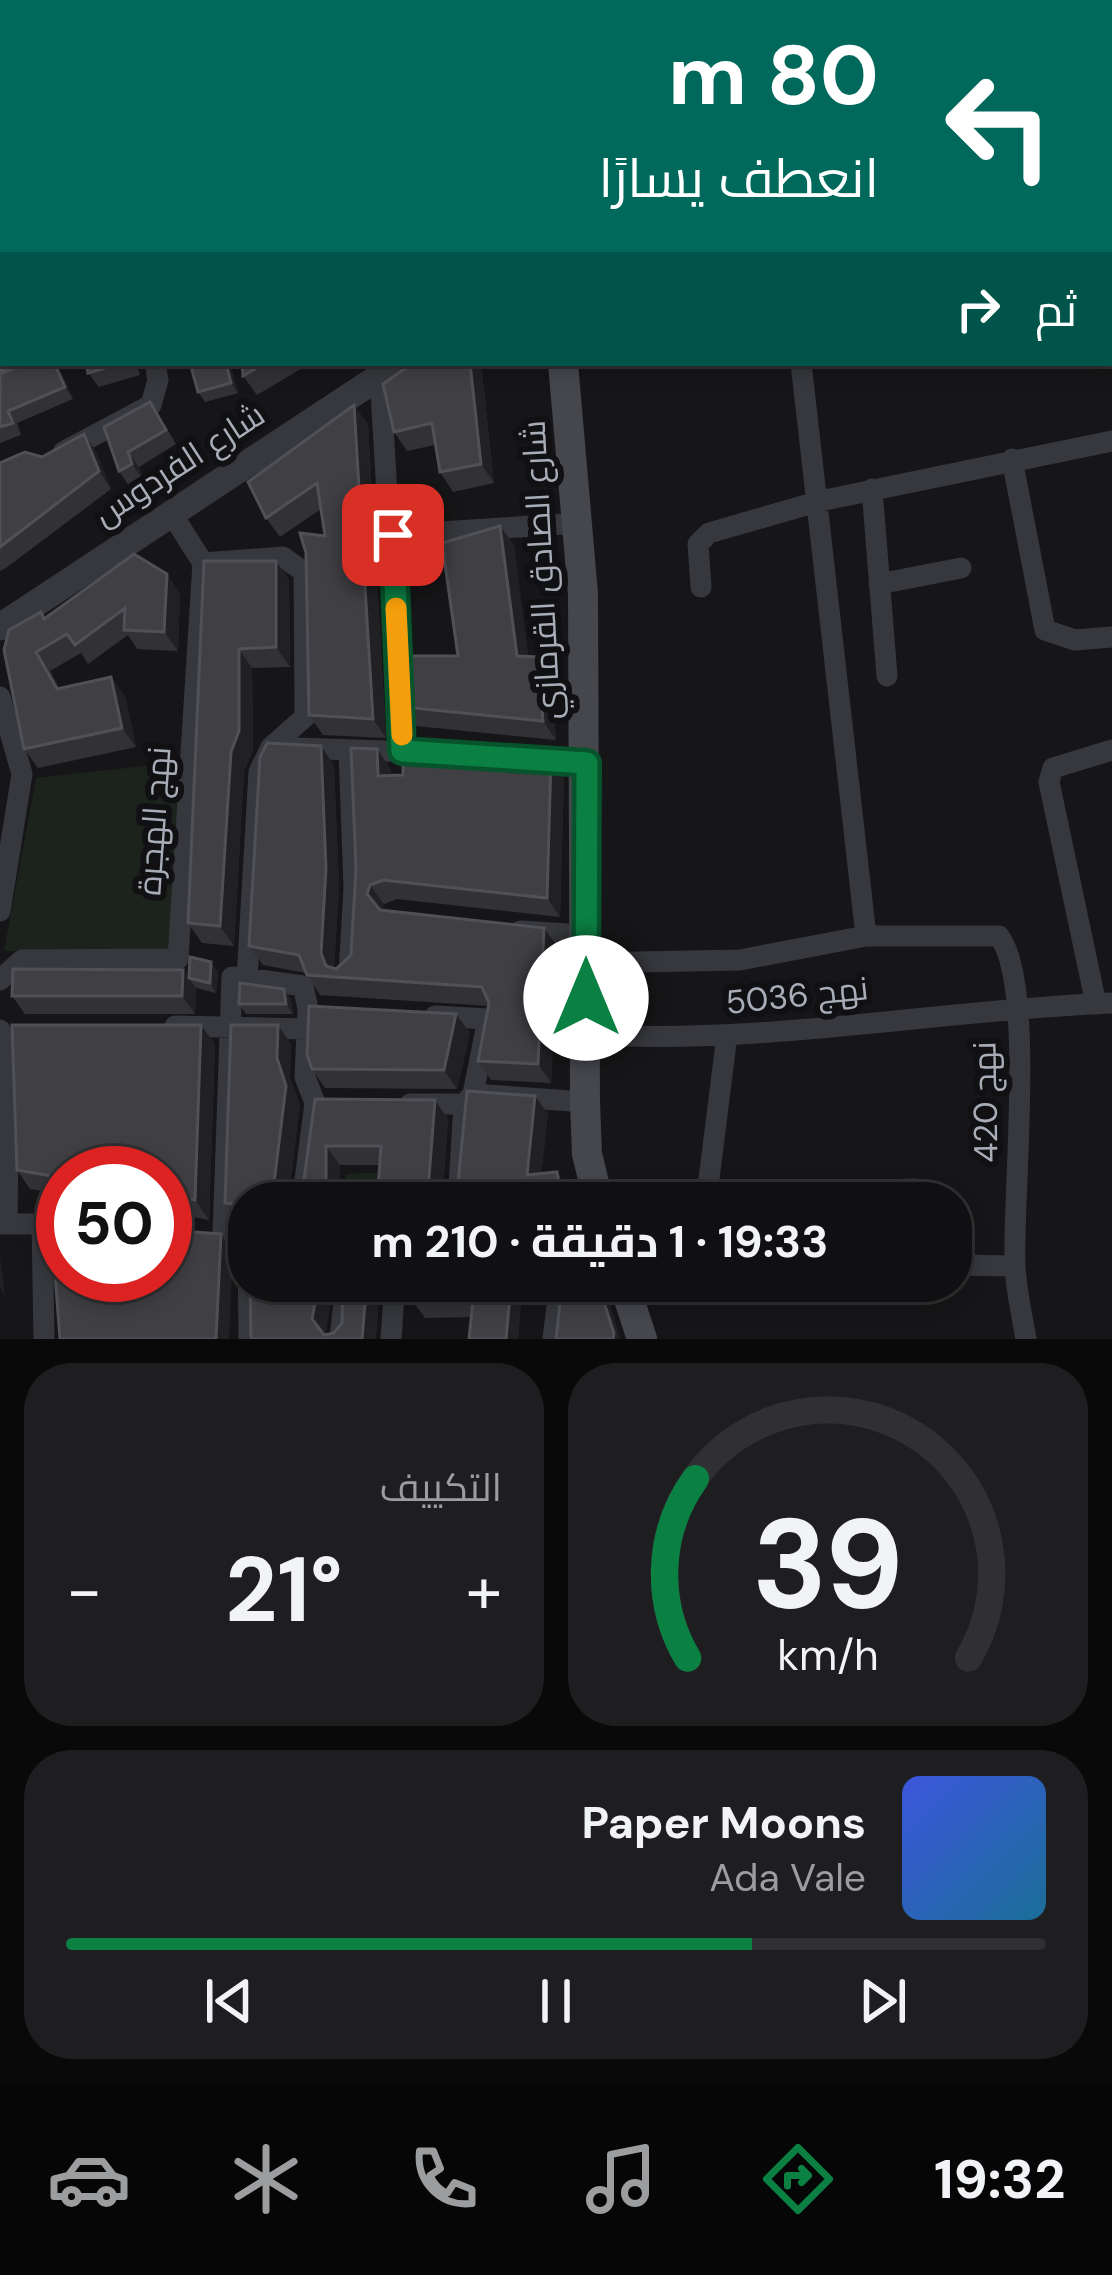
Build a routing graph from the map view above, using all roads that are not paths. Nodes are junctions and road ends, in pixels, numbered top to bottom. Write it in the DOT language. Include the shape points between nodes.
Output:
graph roads {
  1 [pos="156,366"];
  2 [pos="563,366"];
  3 [pos="801,366"];
  4 [pos="390,369"];
  5 [pos="1112,441"];
  6 [pos="1012,459"];
  7 [pos="48,460"];
  8 [pos="872,489"];
  9 [pos="820,501"];
  10 [pos="170,511"];
  11 [pos="580,523"];
  12 [pos="393,535"];
  13 [pos="202,563"];
  14 [pos="961,568"];
  15 [pos="879,584"];
  16 [pos="701,587"];
  17 [pos="0,627"];
  18 [pos="1112,637"];
  19 [pos="887,676"];
  20 [pos="0,697"];
  21 [pos="271,747"];
  22 [pos="1112,750"];
  23 [pos="349,751"];
  24 [pos="402,751"];
  25 [pos="448,754"];
  26 [pos="494,757"];
  27 [pos="587,763"];
  28 [pos="0,911"];
  29 [pos="488,927"];
  30 [pos="866,936"];
  31 [pos="585,949"];
  32 [pos="349,974"];
  33 [pos="247,978"];
  34 [pos="0,980"];
  35 [pos="1104,1004"];
  36 [pos="1016,1007"];
  37 [pos="315,1016"];
  38 [pos="421,1016"];
  39 [pos="162,1026"];
  40 [pos="228,1027"];
  41 [pos="8,1029"];
  42 [pos="585,1034"];
  43 [pos="727,1035"];
  44 [pos="469,1099"];
  45 [pos="584,1102"];
  46 [pos="379,1103"];
  47 [pos="307,1182"];
  48 [pos="460,1182"];
  49 [pos="594,1182"];
  50 [pos="709,1182"];
  51 [pos="36,1223"];
  52 [pos="4,1224"];
  53 [pos="228,1237"];
  54 [pos="972,1265"];
  55 [pos="1015,1265"];
  56 [pos="47,1302"];
  57 [pos="249,1302"];
  58 [pos="344,1302"];
  59 [pos="394,1302"];
  60 [pos="557,1302"];
  61 [pos="630,1302"];
  62 [pos="44,1339"];
  63 [pos="249,1339"];
  64 [pos="340,1339"];
  65 [pos="391,1339"];
  66 [pos="553,1339"];
  67 [pos="642,1339"];
  68 [pos="1025,1339"];
  1 -- 7 [label="street" via="151,405"];
  2 -- 11 [label="main road, شارع الصادق القرمازي"];
  3 -- 9 [label="street"];
  4 -- 10 [label="street, شارع الفردوس"];
  4 -- 12 [label="street"];
  5 -- 6 [label="street"];
  6 -- 8 [label="street"];
  6 -- 18 [label="street" via="1045,630 1075,640"];
  8 -- 9 [label="street"];
  8 -- 15 [label="street"];
  9 -- 16 [label="street" via="709,533 698,544"];
  9 -- 30 [label="street"];
  10 -- 13 [label="street"];
  10 -- 17 [label="street, شارع الفردوس"];
  11 -- 12 [label="street"];
  11 -- 27 [label="main road, شارع الصادق القرمازي"];
  12 -- 24 [label="street"];
  13 -- 21 [label="street" via="283,557 304,572 305,717"];
  13 -- 34 [label="street, نهج الهجرة" via="178,959 22,960"];
  14 -- 15 [label="street"];
  15 -- 19 [label="street"];
  20 -- 28 [label="street" via="22,774"];
  21 -- 23 [label="street"];
  21 -- 33 [label="street" via="259,772"];
  22 -- 35 [label="street" via="1066,760 1049,782"];
  23 -- 24 [label="street"];
  23 -- 32 [label="street"];
  24 -- 25 [label="street"];
  26 -- 27 [label="street"];
  27 -- 31 [label="main road, شارع الصادق القرمازي"];
  29 -- 31 [label="street"];
  30 -- 31 [label="street" via="740,960"];
  30 -- 36 [label="street, نهج 420" via="999,936"];
  31 -- 42 [label="main road, شارع الصادق القرمازي"];
  33 -- 37 [label="street" via="303,986"];
  33 -- 40 [label="street" via="232,977"];
  35 -- 36 [label="street, نهج 5036"];
  36 -- 43 [label="street, نهج 5036"];
  36 -- 55 [label="street, نهج 420"];
  37 -- 40 [label="street"];
  37 -- 47 [label="street" via="304,1077 326,1103"];
  38 -- 44 [label="street" via="488,1019"];
  39 -- 40 [label="street"];
  40 -- 53 [label="street" via="213,1235"];
  41 -- 52 [label="street"];
  42 -- 43 [label="street, نهج 5036" via="682,1041"];
  42 -- 45 [label="main road, شارع الصادق القرمازي"];
  43 -- 50 [label="street"];
  44 -- 45 [label="street"];
  44 -- 46 [label="street"];
  44 -- 48 [label="street"];
  45 -- 49 [label="main road, شارع الصادق القرمازي"];
  51 -- 52 [label="street"];
  54 -- 55 [label="street"];
  55 -- 68 [label="street, نهج 420"];
  56 -- 62 [label="street"];
  57 -- 63 [label="street"];
  58 -- 64 [label="street"];
  59 -- 65 [label="street"];
  60 -- 66 [label="street"];
  61 -- 67 [label="main road"];
}
